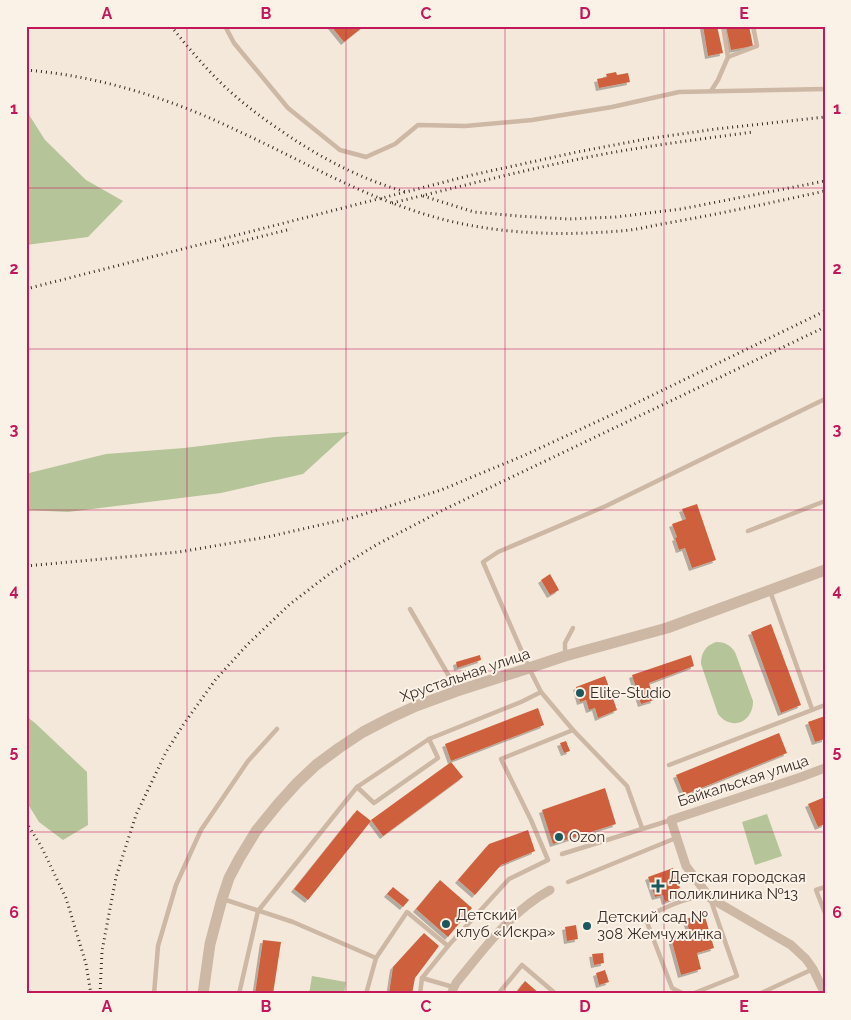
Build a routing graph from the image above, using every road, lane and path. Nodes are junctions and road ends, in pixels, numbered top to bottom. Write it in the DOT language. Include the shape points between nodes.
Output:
graph roads {
  1 [pos="226,26"];
  2 [pos="722,26"];
  3 [pos="753,26"];
  4 [pos="728,57"];
  5 [pos="825,89"];
  6 [pos="711,91"];
  7 [pos="825,399"];
  8 [pos="825,501"];
  9 [pos="748,531"];
  10 [pos="825,570"];
  11 [pos="770,590"];
  12 [pos="410,609"];
  13 [pos="573,628"];
  14 [pos="565,656"];
  15 [pos="529,668"];
  16 [pos="457,690"];
  17 [pos="541,692"];
  18 [pos="825,705"];
  19 [pos="812,709"];
  20 [pos="277,729"];
  21 [pos="573,730"];
  22 [pos="429,739"];
  23 [pos="669,765"];
  24 [pos="825,768"];
  25 [pos="357,787"];
  26 [pos="670,820"];
  27 [pos="642,828"];
  28 [pos="676,838"];
  29 [pos="562,854"];
  30 [pos="568,882"];
  31 [pos="825,887"];
  32 [pos="550,890"];
  33 [pos="710,898"];
  34 [pos="222,899"];
  35 [pos="258,912"];
  36 [pos="825,912"];
  37 [pos="448,946"];
  38 [pos="376,958"];
  39 [pos="813,969"];
  40 [pos="422,978"];
  41 [pos="452,991"];
  42 [pos="154,994"];
  43 [pos="203,994"];
  44 [pos="239,994"];
  45 [pos="366,994"];
  46 [pos="420,994"];
  47 [pos="498,994"];
  48 [pos="556,994"];
  49 [pos="684,994"];
  50 [pos="692,994"];
  51 [pos="759,994"];
  52 [pos="825,994"];
  1 -- 6 [label="lane" via="234,44 288,108 340,150 366,157 395,144 418,125 465,126 532,120 680,92"];
  2 -- 4 [label="lane"];
  3 -- 4 [label="lane" via="757,46"];
  4 -- 6 [label="lane"];
  5 -- 6 [label="lane"];
  7 -- 15 [label="lane" via="606,506 498,552 483,562"];
  8 -- 9 [label="lane"];
  10 -- 11 [label="street, Хрустальная улица"];
  11 -- 14 [label="street, Хрустальная улица" via="667,628"];
  11 -- 19 [label="lane"];
  12 -- 16 [label="lane"];
  13 -- 14 [label="lane" via="565,643"];
  14 -- 15 [label="street, Хрустальная улица"];
  15 -- 16 [label="street, Хрустальная улица"];
  15 -- 17 [label="lane"];
  16 -- 34 [label="street, Хрустальная улица" via="363,732 316,765 256,831 229,878"];
  17 -- 21 [label="lane"];
  17 -- 22 [label="lane"];
  18 -- 19 [label="lane"];
  19 -- 23 [label="lane"];
  20 -- 42 [label="lane" via="248,761 201,830 176,884 158,946"];
  21 -- 27 [label="lane" via="627,786"];
  21 -- 37 [label="lane" via="502,759 548,860 509,879"];
  22 -- 25 [label="lane"];
  22 -- 25 [label="lane" via="438,758 374,803"];
  24 -- 26 [label="street, Байкальская улица"];
  25 -- 35 [label="lane"];
  26 -- 27 [label="lane"];
  26 -- 28 [label="street"];
  27 -- 29 [label="lane"];
  28 -- 30 [label="lane"];
  28 -- 33 [label="street" via="686,866"];
  31 -- 36 [label="lane" via="816,890"];
  32 -- 41 [label="street" via="507,922"];
  33 -- 39 [label="street" via="785,940"];
  33 -- 49 [label="lane" via="687,899 645,917 672,988"];
  33 -- 50 [label="lane" via="737,976"];
  34 -- 35 [label="lane"];
  34 -- 43 [label="street, Хрустальная улица" via="210,944"];
  35 -- 38 [label="lane" via="293,922"];
  35 -- 44 [label="lane"];
  37 -- 38 [label="lane" via="407,912"];
  37 -- 40 [label="lane"];
  38 -- 45 [label="lane"];
  39 -- 51 [label="lane"];
  39 -- 52 [label="street"];
  40 -- 41 [label="lane"];
  40 -- 46 [label="lane"];
  47 -- 48 [label="lane" via="522,965"];
}
